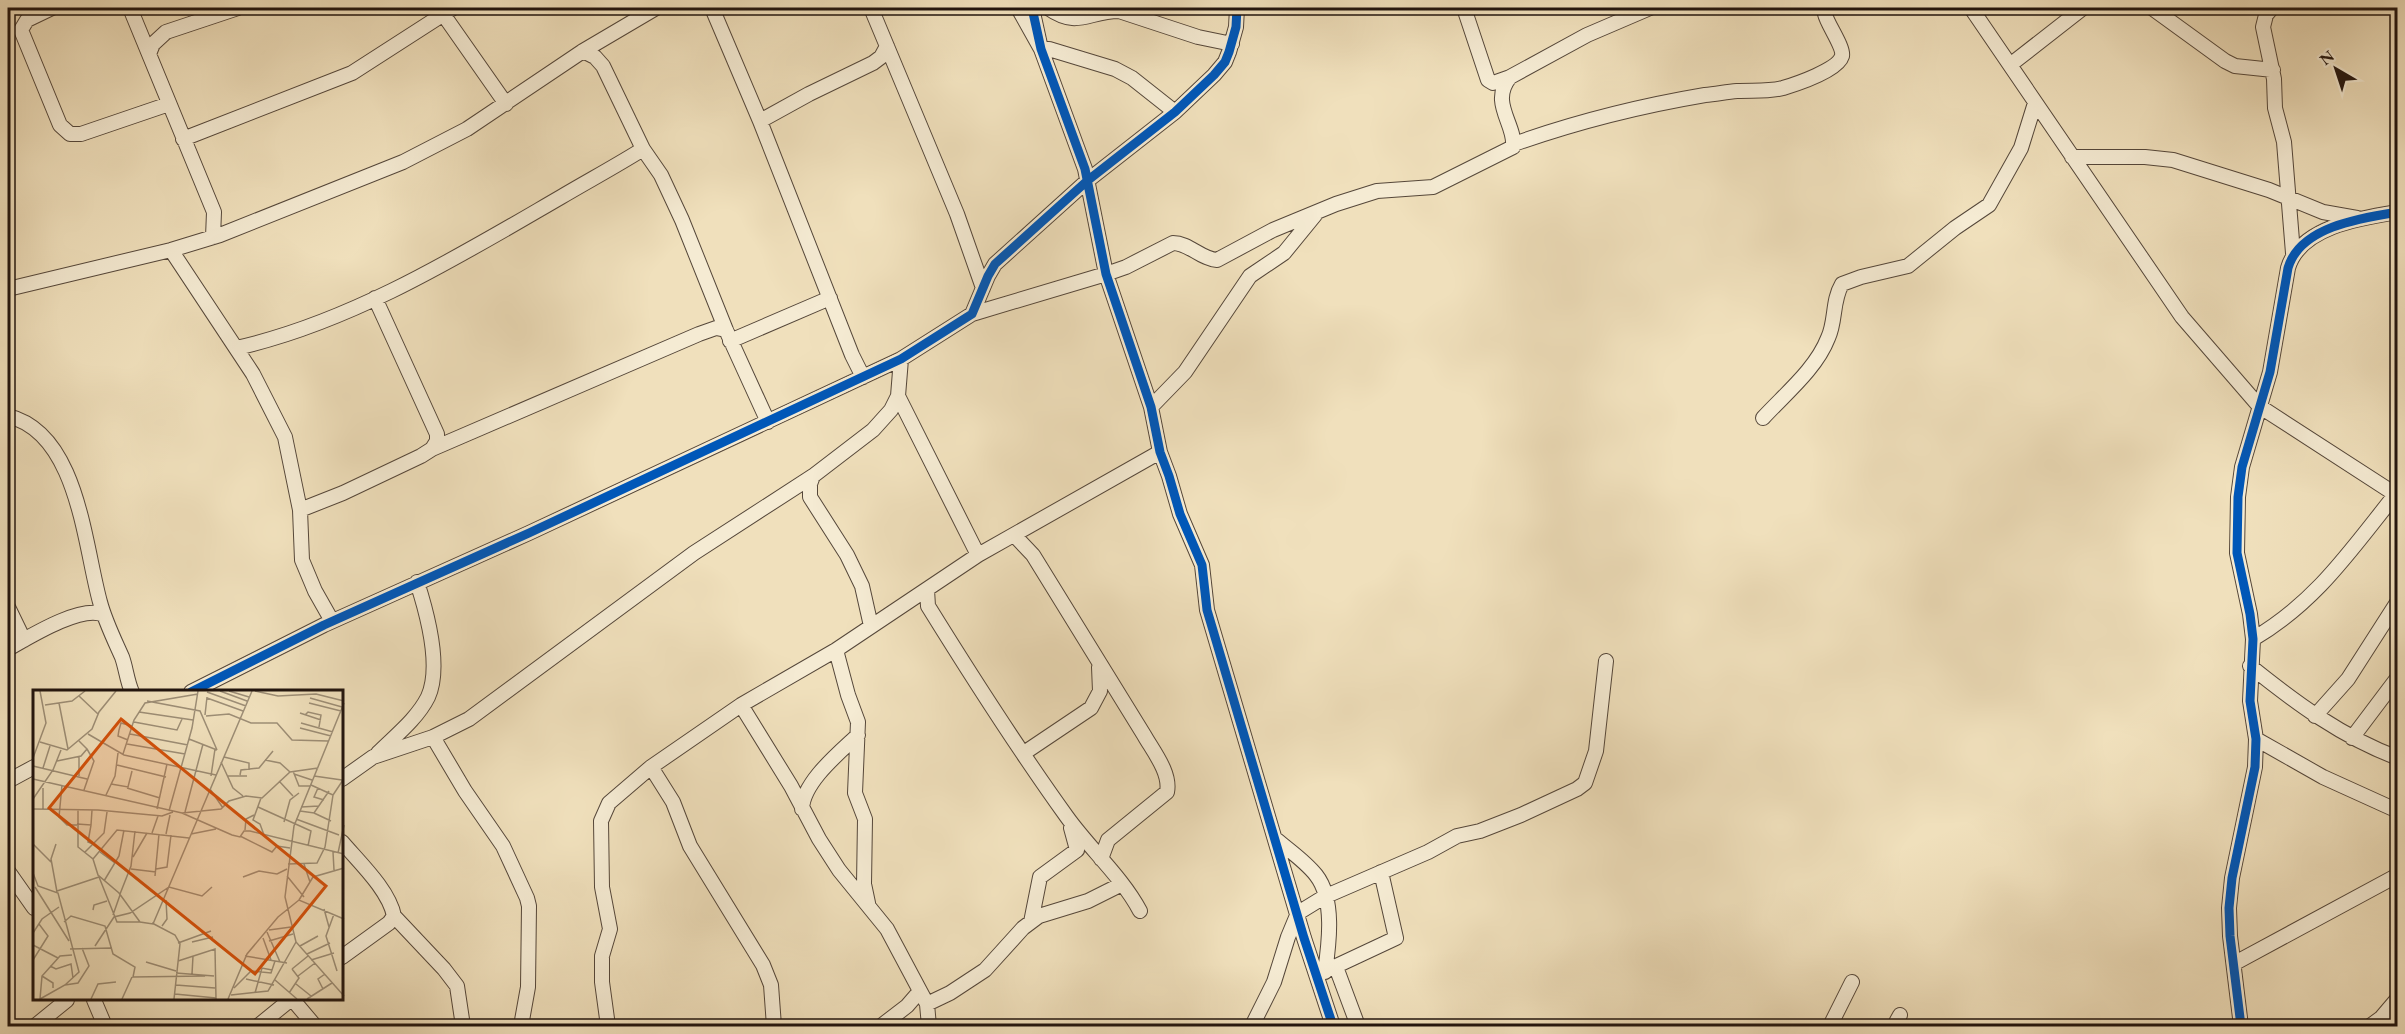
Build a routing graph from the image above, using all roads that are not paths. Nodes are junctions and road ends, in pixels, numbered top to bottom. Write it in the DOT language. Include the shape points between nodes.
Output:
graph roads {
  1 [pos="52,8"];
  2 [pos="130,8"];
  3 [pos="238,8"];
  4 [pos="656,8"];
  5 [pos="712,8"];
  6 [pos="871,8"];
  7 [pos="1018,8"];
  8 [pos="1032,8"];
  9 [pos="1048,8"];
  10 [pos="1237,8"];
  11 [pos="1464,8"];
  12 [pos="1650,8"];
  13 [pos="1828,8"];
  14 [pos="1971,8"];
  15 [pos="2083,8"];
  16 [pos="2152,8"];
  17 [pos="2272,8"];
  18 [pos="448,11"];
  19 [pos="1232,44"];
  20 [pos="887,46"];
  21 [pos="1041,49"];
  22 [pos="583,51"];
  23 [pos="148,54"];
  24 [pos="2010,65"];
  25 [pos="2273,70"];
  26 [pos="1510,76"];
  27 [pos="2035,103"];
  28 [pos="169,104"];
  29 [pos="506,104"];
  30 [pos="1175,112"];
  31 [pos="760,121"];
  32 [pos="183,139"];
  33 [pos="1514,144"];
  34 [pos="643,150"];
  35 [pos="2072,157"];
  36 [pos="1087,181"];
  37 [pos="2290,198"];
  38 [pos="2397,212"];
  39 [pos="1316,213"];
  40 [pos="2362,219"];
  41 [pos="213,237"];
  42 [pos="171,250"];
  43 [pos="2293,253"];
  44 [pos="1106,274"];
  45 [pos="983,288"];
  46 [pos="8,289"];
  47 [pos="375,298"];
  48 [pos="830,298"];
  49 [pos="972,314"];
  50 [pos="728,335"];
  51 [pos="236,348"];
  52 [pos="901,359"];
  53 [pos="863,377"];
  54 [pos="898,396"];
  55 [pos="2259,406"];
  56 [pos="1151,407"];
  57 [pos="8,416"];
  58 [pos="1763,418"];
  59 [pos="768,422"];
  60 [pos="432,449"];
  61 [pos="1160,452"];
  62 [pos="813,476"];
  63 [pos="2396,496"];
  64 [pos="300,510"];
  65 [pos="1015,536"];
  66 [pos="978,555"];
  67 [pos="417,582"];
  68 [pos="97,590"];
  69 [pos="927,590"];
  70 [pos="912,599"];
  71 [pos="2397,601"];
  72 [pos="928,606"];
  73 [pos="8,607"];
  74 [pos="868,607"];
  75 [pos="893,612"];
  76 [pos="81,614"];
  77 [pos="104,615"];
  78 [pos="332,621"];
  79 [pos="871,626"];
  80 [pos="2253,639"];
  81 [pos="24,640"];
  82 [pos="8,649"];
  83 [pos="836,650"];
  84 [pos="1606,661"];
  85 [pos="1099,663"];
  86 [pos="2250,666"];
  87 [pos="2397,677"];
  88 [pos="131,690"];
  89 [pos="195,690"];
  90 [pos="741,705"];
  91 [pos="2314,716"];
  92 [pos="858,735"];
  93 [pos="434,736"];
  94 [pos="2352,738"];
  95 [pos="2256,739"];
  96 [pos="1024,753"];
  97 [pos="373,757"];
  98 [pos="2397,758"];
  99 [pos="33,767"];
  100 [pos="651,767"];
  101 [pos="344,778"];
  102 [pos="8,781"];
  103 [pos="802,809"];
  104 [pos="2397,811"];
  105 [pos="1069,819"];
  106 [pos="1276,839"];
  107 [pos="344,844"];
  108 [pos="1101,859"];
  109 [pos="8,871"];
  110 [pos="1382,872"];
  111 [pos="2397,875"];
  112 [pos="1122,884"];
  113 [pos="1324,897"];
  114 [pos="868,905"];
  115 [pos="33,907"];
  116 [pos="1140,911"];
  117 [pos="1298,913"];
  118 [pos="394,916"];
  119 [pos="1031,922"];
  120 [pos="344,956"];
  121 [pos="2235,963"];
  122 [pos="1326,971"];
  123 [pos="1852,982"];
  124 [pos="921,991"];
  125 [pos="2397,998"];
  126 [pos="65,1001"];
  127 [pos="95,1001"];
  128 [pos="289,1001"];
  129 [pos="293,1001"];
  130 [pos="927,1004"];
  131 [pos="35,1026"];
  132 [pos="105,1026"];
  133 [pos="258,1026"];
  134 [pos="315,1026"];
  135 [pos="463,1026"];
  136 [pos="521,1026"];
  137 [pos="608,1026"];
  138 [pos="774,1026"];
  139 [pos="881,1026"];
  140 [pos="929,1026"];
  141 [pos="1252,1026"];
  142 [pos="1333,1026"];
  143 [pos="1358,1026"];
  144 [pos="1830,1026"];
  145 [pos="2241,1026"];
  146 [pos="2370,1026"];
  1 -- 28 [label="street" via="27,20 21,30 60,125 70,134 81,134"];
  2 -- 23 [label="street"];
  3 -- 23 [label="street" via="166,32"];
  4 -- 22 [label="street"];
  5 -- 31 [label="street"];
  6 -- 20 [label="street"];
  7 -- 21 [label="street"];
  8 -- 21 [label="street"];
  9 -- 19 [label="street" via="1072,20 1119,11"];
  10 -- 19 [label="street"];
  11 -- 26 [label="street" via="1488,80 1493,83"];
  12 -- 26 [label="street" via="1587,35"];
  13 -- 33 [label="street" via="1824,14 1842,56 1822,73 1781,89 1704,95 1574,123"];
  14 -- 24 [label="street"];
  15 -- 24 [label="street"];
  16 -- 25 [label="street" via="2225,61 2235,66"];
  17 -- 25 [label="street" via="2263,27"];
  18 -- 29 [label="street"];
  18 -- 32 [label="street" via="352,73"];
  19 -- 30 [label="street" via="1214,75"];
  20 -- 31 [label="street" via="873,63"];
  20 -- 45 [label="street" via="957,214"];
  21 -- 30 [label="street" via="1115,69"];
  21 -- 36 [label="street"];
  22 -- 29 [label="street"];
  22 -- 34 [label="street" via="603,66"];
  23 -- 28 [label="street"];
  24 -- 27 [label="street"];
  25 -- 37 [label="street" via="2275,108 2284,142"];
  26 -- 33 [label="street" via="1502,96"];
  27 -- 35 [label="street"];
  27 -- 58 [label="street" via="2021,148 1989,205 1908,266 1842,284 1823,349"];
  28 -- 32 [label="street"];
  29 -- 41 [label="street" via="403,162"];
  30 -- 36 [label="street"];
  31 -- 48 [label="street"];
  32 -- 41 [label="street" via="214,212"];
  33 -- 39 [label="street" via="1511,150 1433,187 1377,192"];
  34 -- 47 [label="street" via="437,268"];
  34 -- 50 [label="street" via="661,175 682,220"];
  35 -- 37 [label="street" via="2173,160"];
  35 -- 55 [label="street" via="2182,317"];
  36 -- 44 [label="street"];
  36 -- 45 [label="street" via="995,264"];
  37 -- 40 [label="street" via="2323,212"];
  37 -- 43 [label="street"];
  38 -- 40 [label="street"];
  39 -- 44 [label="street" via="1272,230 1217,260 1173,243"];
  39 -- 56 [label="street" via="1284,253 1250,276 1185,372"];
  40 -- 43 [label="street" via="2313,237"];
  41 -- 42 [label="street"];
  42 -- 46 [label="street"];
  42 -- 51 [label="street"];
  43 -- 55 [label="street" via="2270,372"];
  44 -- 49 [label="street"];
  44 -- 56 [label="street"];
  45 -- 49 [label="street"];
  47 -- 51 [label="street"];
  47 -- 60 [label="street" via="437,434"];
  48 -- 50 [label="street"];
  48 -- 53 [label="street"];
  49 -- 52 [label="street"];
  50 -- 59 [label="street"];
  50 -- 60 [label="street" via="716,328 699,334"];
  51 -- 64 [label="street" via="285,437"];
  52 -- 53 [label="street"];
  52 -- 54 [label="street"];
  53 -- 59 [label="street"];
  54 -- 62 [label="street" via="873,430"];
  54 -- 66 [label="street"];
  55 -- 63 [label="street"];
  55 -- 80 [label="street" via="2242,467 2237,534"];
  56 -- 61 [label="street"];
  57 -- 68 [label="street" via="34,427 70,479"];
  59 -- 67 [label="street"];
  60 -- 64 [label="street" via="393,471"];
  61 -- 65 [label="street"];
  61 -- 106 [label="street" via="1180,514 1203,565 1208,610"];
  62 -- 74 [label="street" via="810,497 847,555"];
  62 -- 93 [label="street" via="694,553 469,719"];
  63 -- 80 [label="street" via="2315,593 2279,624"];
  64 -- 78 [label="street" via="302,560"];
  65 -- 66 [label="street"];
  65 -- 85 [label="street" via="1033,555"];
  66 -- 69 [label="street"];
  67 -- 78 [label="street"];
  67 -- 97 [label="street" via="431,641 431,688 421,709"];
  68 -- 76 [label="street" via="93,603"];
  68 -- 77 [label="street"];
  69 -- 70 [label="street"];
  69 -- 72 [label="street"];
  70 -- 72 [label="street"];
  70 -- 75 [label="street"];
  71 -- 91 [label="street" via="2348,678"];
  72 -- 96 [label="street"];
  73 -- 81 [label="street"];
  74 -- 75 [label="street"];
  74 -- 79 [label="street"];
  75 -- 79 [label="street"];
  76 -- 77 [label="street" via="97,611"];
  76 -- 81 [label="street"];
  77 -- 88 [label="street"];
  78 -- 89 [label="street"];
  79 -- 83 [label="street"];
  80 -- 86 [label="street"];
  81 -- 82 [label="street"];
  83 -- 90 [label="street"];
  83 -- 92 [label="street" via="858,722"];
  84 -- 110 [label="street" via="1598,738 1585,783 1521,815 1457,836"];
  85 -- 96 [label="street" via="1100,691 1091,708"];
  85 -- 108 [label="street" via="1161,764 1168,788 1164,796 1108,840"];
  86 -- 91 [label="street"];
  86 -- 95 [label="street"];
  87 -- 94 [label="street"];
  90 -- 100 [label="street"];
  90 -- 103 [label="street"];
  91 -- 94 [label="street"];
  92 -- 103 [label="street" via="810,785"];
  92 -- 114 [label="street" via="855,793 865,819 864,884"];
  93 -- 97 [label="street"];
  93 -- 136 [label="street" via="502,846 527,898 528,987"];
  94 -- 98 [label="street"];
  95 -- 104 [label="street" via="2323,777"];
  95 -- 121 [label="street" via="2251,792 2232,878 2230,936"];
  96 -- 105 [label="street"];
  97 -- 101 [label="street"];
  99 -- 102 [label="street"];
  100 -- 137 [label="street" via="609,803 601,821 602,887 610,929 602,957"];
  100 -- 138 [label="street" via="673,802 690,846 763,965 771,985"];
  103 -- 114 [label="street" via="839,870"];
  105 -- 108 [label="street"];
  105 -- 119 [label="street" via="1077,850 1038,880"];
  106 -- 113 [label="street" via="1317,876"];
  106 -- 117 [label="street"];
  107 -- 118 [label="street" via="375,881"];
  108 -- 112 [label="street"];
  109 -- 115 [label="street"];
  110 -- 113 [label="street"];
  110 -- 122 [label="street" via="1396,938"];
  111 -- 121 [label="street"];
  112 -- 116 [label="street"];
  112 -- 119 [label="street" via="1088,902 1046,912"];
  113 -- 117 [label="street"];
  113 -- 122 [label="street" via="1330,932"];
  114 -- 124 [label="street" via="887,929"];
  117 -- 122 [label="street"];
  117 -- 141 [label="street" via="1274,982"];
  118 -- 120 [label="street"];
  118 -- 135 [label="street" via="452,978"];
  119 -- 130 [label="street" via="985,970"];
  121 -- 145 [label="street"];
  122 -- 142 [label="street"];
  122 -- 143 [label="street"];
  123 -- 144 [label="street"];
  124 -- 130 [label="street"];
  124 -- 139 [label="street"];
  125 -- 146 [label="street"];
  126 -- 131 [label="street"];
  127 -- 132 [label="street"];
  128 -- 133 [label="street"];
  129 -- 134 [label="street"];
  130 -- 140 [label="street"];
}
